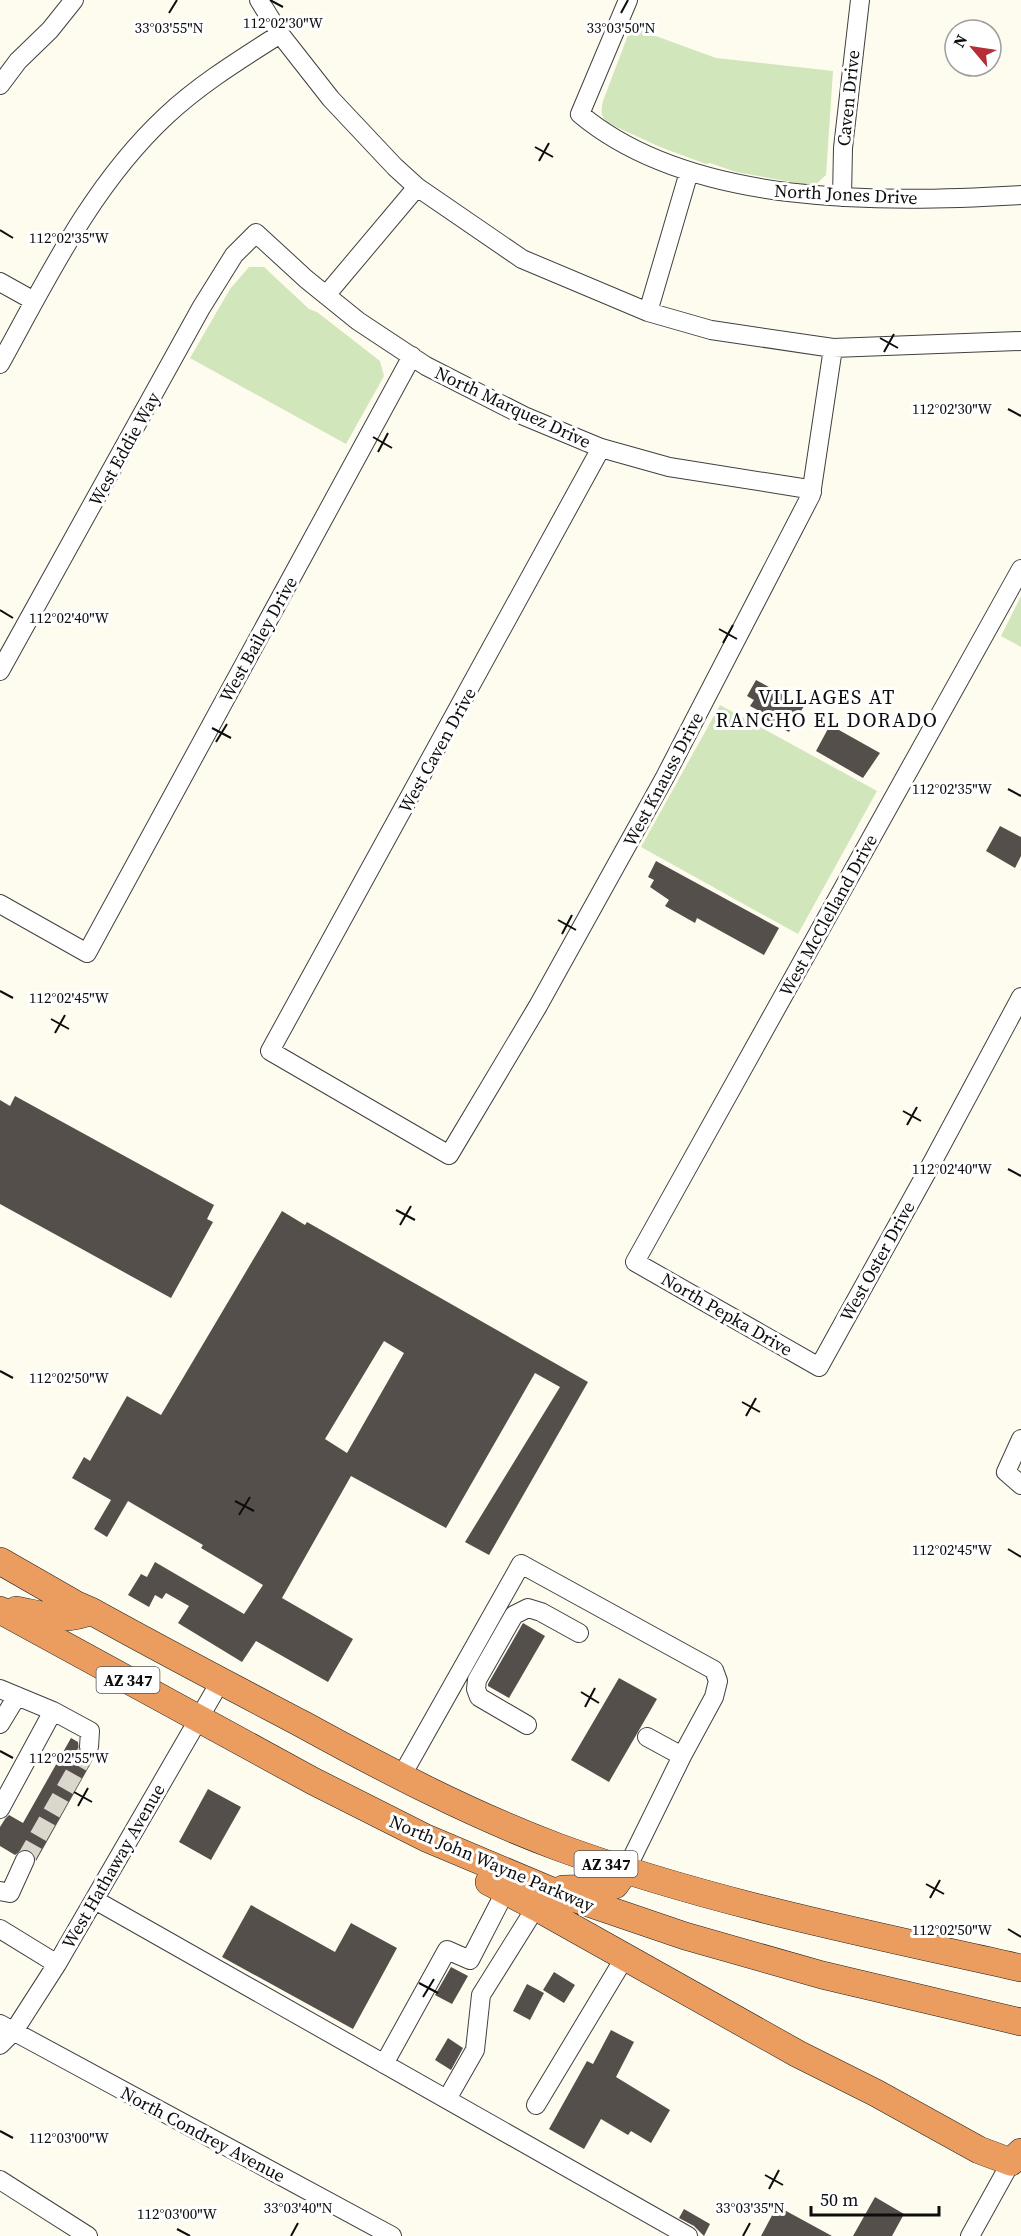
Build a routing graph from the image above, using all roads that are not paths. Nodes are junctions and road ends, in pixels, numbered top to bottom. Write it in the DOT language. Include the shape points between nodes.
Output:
graph roads {
  1 [pos="74,0"];
  2 [pos="259,0"];
  3 [pos="628,0"];
  4 [pos="860,0"];
  5 [pos="280,34"];
  6 [pos="0,85"];
  7 [pos="689,172"];
  8 [pos="417,187"];
  9 [pos="1021,195"];
  10 [pos="842,197"];
  11 [pos="256,233"];
  12 [pos="0,282"];
  13 [pos="327,294"];
  14 [pos="34,301"];
  15 [pos="648,312"];
  16 [pos="1021,341"];
  17 [pos="832,348"];
  18 [pos="412,356"];
  19 [pos="0,364"];
  20 [pos="601,448"];
  21 [pos="812,492"];
  22 [pos="1021,569"];
  23 [pos="0,671"];
  24 [pos="0,904"];
  25 [pos="1021,998"];
  26 [pos="449,1155"];
  27 [pos="635,1262"];
  28 [pos="819,1366"];
  29 [pos="1021,1439"];
  30 [pos="1021,1485"];
  31 [pos="0,1562"];
  32 [pos="0,1608"];
  33 [pos="91,1611"];
  34 [pos="579,1633"];
  35 [pos="220,1682"];
  36 [pos="0,1689"];
  37 [pos="17,1696"];
  38 [pos="53,1711"];
  39 [pos="198,1719"];
  40 [pos="0,1724"];
  41 [pos="528,1725"];
  42 [pos="647,1737"];
  43 [pos="88,1748"];
  44 [pos="682,1756"];
  45 [pos="288,1768"];
  46 [pos="401,1777"];
  47 [pos="0,1809"];
  48 [pos="25,1860"];
  49 [pos="626,1870"];
  50 [pos="506,1890"];
  51 [pos="0,1891"];
  52 [pos="542,1898"];
  53 [pos="95,1900"];
  54 [pos="0,1929"];
  55 [pos="625,1957"];
  56 [pos="57,1964"];
  57 [pos="1021,1968"];
  58 [pos="1021,2022"];
  59 [pos="7,2028"];
  60 [pos="0,2045"];
  61 [pos="384,2064"];
  62 [pos="447,2099"];
  63 [pos="536,2105"];
  64 [pos="1016,2157"];
  65 [pos="0,2180"];
  66 [pos="975,2234"];
  67 [pos="88,2236"];
  68 [pos="392,2236"];
  69 [pos="688,2236"];
  1 -- 6 [label="street"];
  2 -- 5 [label="street"];
  3 -- 7 [label="street, North Jones Drive" via="580,114 600,131"];
  4 -- 10 [label="street, Caven Drive" via="843,148"];
  5 -- 8 [label="street" via="360,132"];
  5 -- 14 [label="street" via="214,77 166,116 130,153 89,207"];
  7 -- 10 [label="street, North Jones Drive" via="762,188"];
  7 -- 15 [label="street"];
  8 -- 13 [label="street"];
  8 -- 15 [label="street" via="522,259"];
  9 -- 10 [label="street, North Jones Drive" via="951,199"];
  11 -- 13 [label="street, North Marquez Drive"];
  11 -- 23 [label="street, West Eddie Way" via="234,255 201,308"];
  12 -- 14 [label="street"];
  13 -- 18 [label="street, North Marquez Drive" via="358,321"];
  14 -- 19 [label="street"];
  15 -- 17 [label="street" via="711,330"];
  16 -- 17 [label="street"];
  17 -- 21 [label="street, West Knauss Drive"];
  18 -- 20 [label="street, North Marquez Drive" via="524,416"];
  18 -- 24 [label="street, West Bailey Drive" via="87,953"];
  20 -- 21 [label="street, North Marquez Drive" via="669,467"];
  20 -- 26 [label="street, West Caven Drive" via="270,1052"];
  21 -- 26 [label="street, West Knauss Drive" via="665,777 538,1006"];
  22 -- 27 [label="street, West McClelland Drive"];
  25 -- 28 [label="street, West Oster Drive"];
  27 -- 28 [label="street, North Pepka Drive"];
  29 -- 30 [label="street" via="1006,1472"];
  31 -- 33 [label="highway, AZ 347"];
  32 -- 33 [label="highway" via="66,1618"];
  32 -- 39 [label="highway, North John Wayne Parkway / AZ 347"];
  33 -- 35 [label="highway, AZ 347"];
  34 -- 41 [label="street" via="528,1608 514,1615 477,1680 479,1697"];
  35 -- 39 [label="street, West Hathaway Avenue"];
  35 -- 46 [label="highway, AZ 347"];
  36 -- 37 [label="street"];
  37 -- 38 [label="street"];
  37 -- 40 [label="street"];
  38 -- 43 [label="street" via="90,1731"];
  38 -- 47 [label="street"];
  39 -- 45 [label="highway, North John Wayne Parkway / AZ 347"];
  39 -- 53 [label="street, West Hathaway Avenue"];
  42 -- 44 [label="street"];
  44 -- 46 [label="street" via="714,1696 718,1681 714,1670 521,1564"];
  44 -- 49 [label="street"];
  45 -- 50 [label="highway" via="318,1795 379,1832"];
  45 -- 52 [label="highway, North John Wayne Parkway / AZ 347"];
  46 -- 49 [label="highway, AZ 347" via="555,1846"];
  48 -- 51 [label="street" via="10,1893"];
  49 -- 52 [label="highway" via="609,1887"];
  49 -- 57 [label="highway, AZ 347" via="753,1907"];
  50 -- 52 [label="highway"];
  50 -- 61 [label="street" via="470,1960 447,1950"];
  52 -- 55 [label="highway"];
  52 -- 58 [label="highway, North John Wayne Parkway / AZ 347" via="811,1971"];
  52 -- 62 [label="street" via="481,1995 475,2050"];
  53 -- 56 [label="street, West Hathaway Avenue"];
  53 -- 61 [label="street"];
  54 -- 56 [label="street"];
  55 -- 63 [label="street"];
  55 -- 64 [label="highway" via="979,2150"];
  56 -- 59 [label="street, West Hathaway Avenue"];
  59 -- 60 [label="street, West Hathaway Avenue"];
  59 -- 68 [label="street, North Condrey Avenue"];
  61 -- 62 [label="street"];
  62 -- 69 [label="street"];
  64 -- 66 [label="street"];
  65 -- 67 [label="street"];
}
